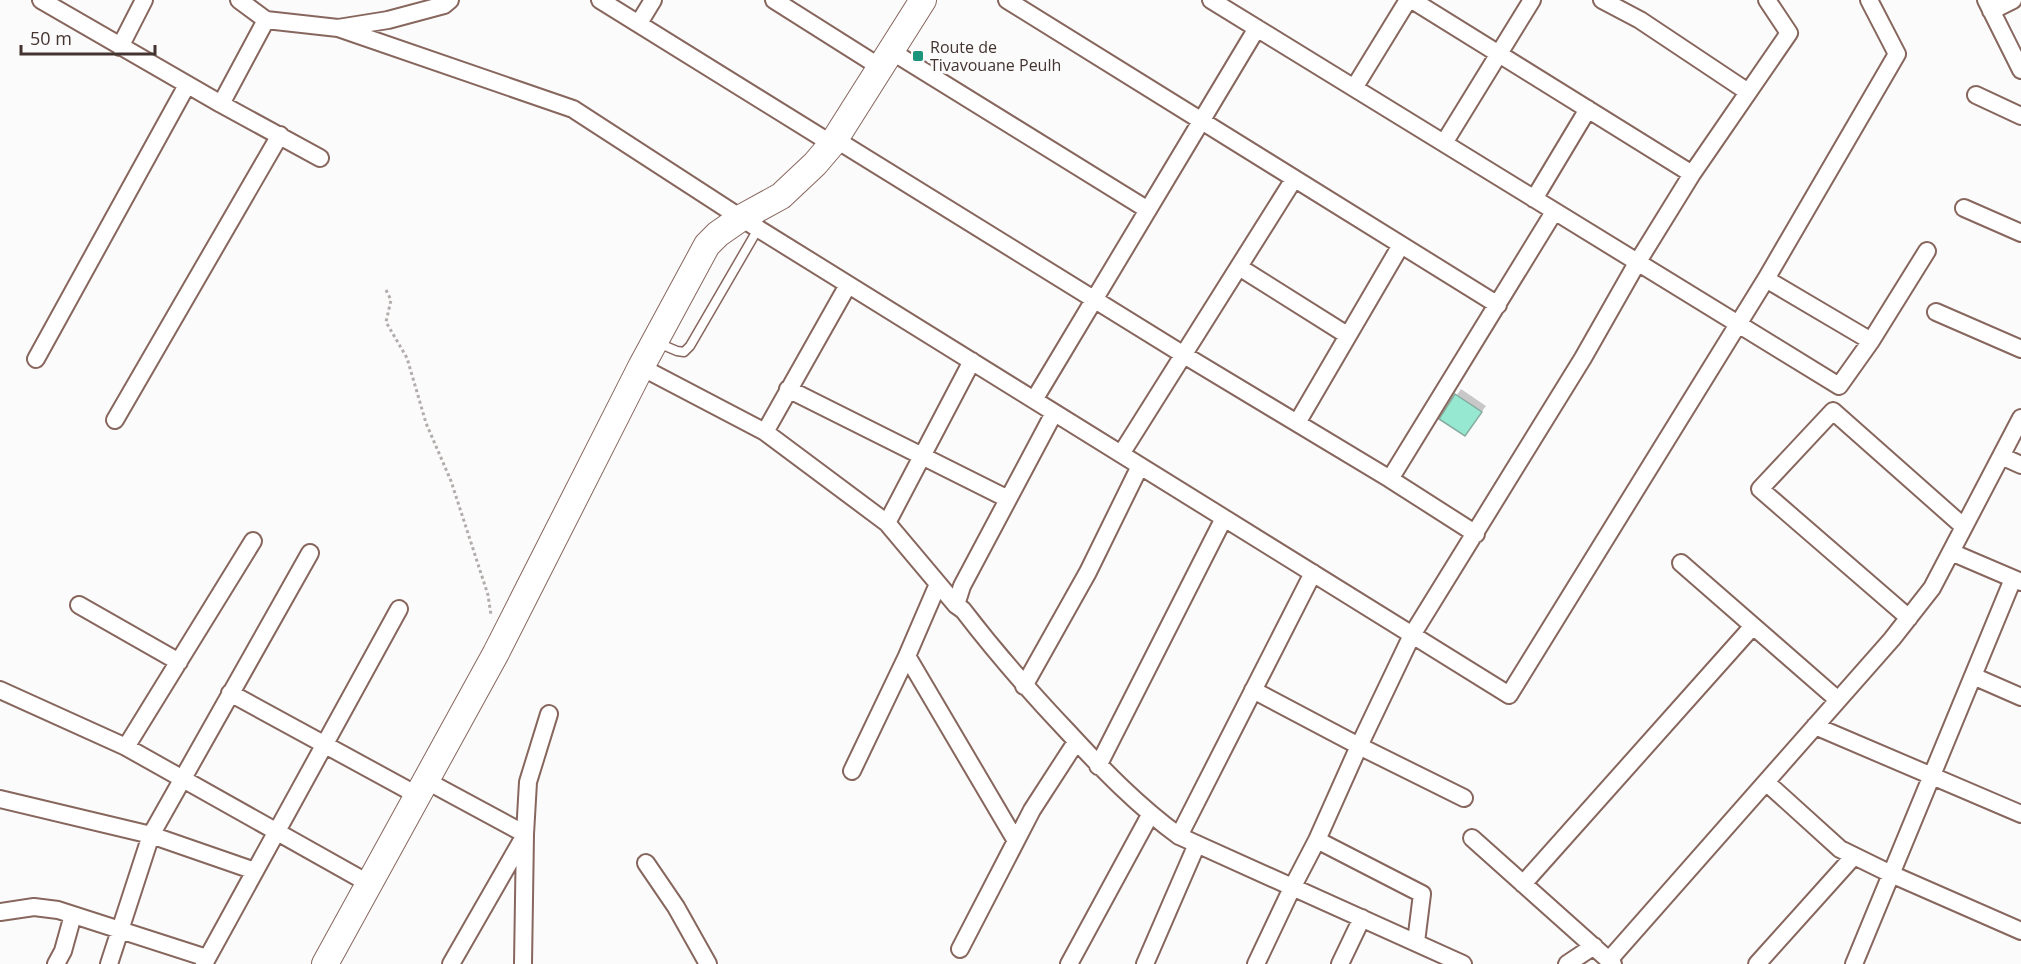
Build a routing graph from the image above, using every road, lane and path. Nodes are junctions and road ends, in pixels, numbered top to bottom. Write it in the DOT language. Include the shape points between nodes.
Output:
graph roads {
  1 [pos="41,0"];
  2 [pos="144,0"];
  3 [pos="240,0"];
  4 [pos="450,0"];
  5 [pos="600,0"];
  6 [pos="653,0"];
  7 [pos="923,0"];
  8 [pos="1007,0"];
  9 [pos="1211,0"];
  10 [pos="1410,0"];
  11 [pos="1532,0"];
  12 [pos="1602,0"];
  13 [pos="1635,0"];
  14 [pos="1767,0"];
  15 [pos="1869,0"];
  16 [pos="2013,0"];
  17 [pos="783,2"];
  18 [pos="1989,5"];
  19 [pos="266,20"];
  20 [pos="1640,20"];
  21 [pos="639,23"];
  22 [pos="338,28"];
  23 [pos="1257,28"];
  24 [pos="120,46"];
  25 [pos="1499,54"];
  26 [pos="886,59"];
  27 [pos="2021,70"];
  28 [pos="187,85"];
  29 [pos="1354,88"];
  30 [pos="1748,92"];
  31 [pos="1976,95"];
  32 [pos="221,104"];
  33 [pos="1588,109"];
  34 [pos="2021,116"];
  35 [pos="1201,121"];
  36 [pos="280,135"];
  37 [pos="833,142"];
  38 [pos="1444,143"];
  39 [pos="320,158"];
  40 [pos="1692,174"];
  41 [pos="1294,178"];
  42 [pos="1534,199"];
  43 [pos="1964,208"];
  44 [pos="1148,210"];
  45 [pos="1554,212"];
  46 [pos="749,224"];
  47 [pos="2021,233"];
  48 [pos="1401,245"];
  49 [pos="1927,251"];
  50 [pos="1637,263"];
  51 [pos="1239,267"];
  52 [pos="1766,279"];
  53 [pos="848,285"];
  54 [pos="386,290"];
  55 [pos="1094,299"];
  56 [pos="1498,305"];
  57 [pos="1936,312"];
  58 [pos="1737,325"];
  59 [pos="1347,335"];
  60 [pos="655,341"];
  61 [pos="1871,341"];
  62 [pos="2021,349"];
  63 [pos="1184,355"];
  64 [pos="36,360"];
  65 [pos="972,361"];
  66 [pos="641,367"];
  67 [pos="788,389"];
  68 [pos="1034,400"];
  69 [pos="1054,412"];
  70 [pos="2021,418"];
  71 [pos="115,420"];
  72 [pos="1298,423"];
  73 [pos="765,432"];
  74 [pos="1121,454"];
  75 [pos="922,456"];
  76 [pos="2001,456"];
  77 [pos="2021,465"];
  78 [pos="1140,466"];
  79 [pos="1390,479"];
  80 [pos="1008,499"];
  81 [pos="1224,518"];
  82 [pos="887,523"];
  83 [pos="1964,528"];
  84 [pos="1476,534"];
  85 [pos="253,541"];
  86 [pos="1951,552"];
  87 [pos="310,553"];
  88 [pos="1681,563"];
  89 [pos="1312,573"];
  90 [pos="2017,581"];
  91 [pos="938,584"];
  92 [pos="79,605"];
  93 [pos="956,605"];
  94 [pos="399,609"];
  95 [pos="1909,618"];
  96 [pos="492,620"];
  97 [pos="1753,626"];
  98 [pos="1412,634"];
  99 [pos="907,656"];
  100 [pos="178,662"];
  101 [pos="1973,676"];
  102 [pos="1024,686"];
  103 [pos="0,690"];
  104 [pos="1253,690"];
  105 [pos="230,693"];
  106 [pos="2021,697"];
  107 [pos="1838,700"];
  108 [pos="549,714"];
  109 [pos="1815,726"];
  110 [pos="1076,742"];
  111 [pos="325,745"];
  112 [pos="1359,746"];
  113 [pos="126,747"];
  114 [pos="1098,766"];
  115 [pos="852,771"];
  116 [pos="1932,776"];
  117 [pos="182,780"];
  118 [pos="1766,782"];
  119 [pos="421,788"];
  120 [pos="1464,798"];
  121 [pos="0,799"];
  122 [pos="2021,814"];
  123 [pos="1150,815"];
  124 [pos="276,832"];
  125 [pos="525,834"];
  126 [pos="151,835"];
  127 [pos="1179,836"];
  128 [pos="1472,838"];
  129 [pos="1317,840"];
  130 [pos="1016,841"];
  131 [pos="1197,844"];
  132 [pos="1854,856"];
  133 [pos="646,862"];
  134 [pos="255,871"];
  135 [pos="1891,874"];
  136 [pos="368,883"];
  137 [pos="1523,884"];
  138 [pos="1292,888"];
  139 [pos="0,912"];
  140 [pos="73,915"];
  141 [pos="1362,918"];
  142 [pos="119,930"];
  143 [pos="2021,931"];
  144 [pos="1416,942"];
  145 [pos="1594,946"];
  146 [pos="960,949"];
  147 [pos="1439,959"];
  148 [pos="206,961"];
  149 [pos="1611,962"];
  150 [pos="56,964"];
  151 [pos="109,964"];
  152 [pos="325,964"];
  153 [pos="451,964"];
  154 [pos="523,964"];
  155 [pos="708,964"];
  156 [pos="1069,964"];
  157 [pos="1145,964"];
  158 [pos="1256,964"];
  159 [pos="1340,964"];
  160 [pos="1463,964"];
  161 [pos="1568,964"];
  162 [pos="1757,964"];
  163 [pos="1854,964"];
  1 -- 24 [label="street"];
  2 -- 24 [label="street"];
  3 -- 19 [label="street"];
  4 -- 22 [label="street" via="388,20"];
  5 -- 21 [label="street"];
  6 -- 21 [label="street"];
  7 -- 26 [label="main road"];
  8 -- 35 [label="street"];
  9 -- 23 [label="street"];
  10 -- 25 [label="street"];
  10 -- 29 [label="street"];
  11 -- 25 [label="street"];
  12 -- 20 [label="street"];
  13 -- 20 [label="street"];
  14 -- 30 [label="street" via="1789,33"];
  15 -- 52 [label="street" via="1897,54"];
  16 -- 18 [label="street"];
  17 -- 26 [label="street"];
  18 -- 27 [label="street"];
  19 -- 22 [label="street"];
  19 -- 32 [label="street"];
  20 -- 30 [label="street"];
  21 -- 37 [label="street"];
  22 -- 46 [label="street" via="573,109"];
  23 -- 29 [label="street"];
  23 -- 35 [label="street"];
  24 -- 28 [label="street"];
  25 -- 33 [label="street"];
  25 -- 38 [label="street"];
  26 -- 37 [label="main road"];
  26 -- 44 [label="street"];
  28 -- 32 [label="street"];
  28 -- 64 [label="street"];
  29 -- 38 [label="street"];
  30 -- 40 [label="street"];
  31 -- 34 [label="street"];
  32 -- 36 [label="street"];
  33 -- 40 [label="street"];
  33 -- 42 [label="street"];
  35 -- 41 [label="street"];
  35 -- 44 [label="street"];
  36 -- 39 [label="street"];
  36 -- 71 [label="street"];
  37 -- 46 [label="main road" via="807,172"];
  37 -- 55 [label="street"];
  38 -- 42 [label="street"];
  40 -- 50 [label="street"];
  41 -- 48 [label="street"];
  41 -- 51 [label="street"];
  42 -- 45 [label="street"];
  43 -- 47 [label="street"];
  44 -- 55 [label="street"];
  45 -- 50 [label="street"];
  45 -- 56 [label="street"];
  46 -- 53 [label="street"];
  46 -- 60 [label="main road" via="718,234 707,245"];
  46 -- 60 [label="lane" via="690,346 684,352 677,351"];
  48 -- 56 [label="street"];
  48 -- 59 [label="street"];
  49 -- 61 [label="street"];
  50 -- 58 [label="street"];
  50 -- 84 [label="street"];
  51 -- 59 [label="street"];
  51 -- 63 [label="street"];
  52 -- 58 [label="street"];
  52 -- 61 [label="street"];
  53 -- 65 [label="street"];
  53 -- 67 [label="street"];
  54 -- 96 [label="path" via="391,300 386,322 407,358 426,423 451,481 488,595"];
  55 -- 63 [label="street"];
  55 -- 68 [label="street"];
  56 -- 79 [label="street"];
  57 -- 62 [label="street"];
  58 -- 61 [label="street" via="1839,386"];
  58 -- 98 [label="street" via="1509,695"];
  59 -- 72 [label="street"];
  60 -- 66 [label="main road"];
  63 -- 72 [label="street"];
  63 -- 74 [label="street"];
  65 -- 68 [label="street"];
  65 -- 75 [label="street"];
  66 -- 73 [label="street"];
  66 -- 119 [label="main road" via="496,654"];
  67 -- 73 [label="street"];
  67 -- 75 [label="street"];
  68 -- 69 [label="street"];
  69 -- 74 [label="street"];
  69 -- 80 [label="street"];
  70 -- 76 [label="street"];
  72 -- 79 [label="street"];
  73 -- 82 [label="street"];
  74 -- 78 [label="street"];
  75 -- 80 [label="street"];
  75 -- 82 [label="street"];
  76 -- 77 [label="street"];
  76 -- 83 [label="street"];
  78 -- 81 [label="street"];
  78 -- 102 [label="street" via="1088,572"];
  79 -- 84 [label="street"];
  80 -- 93 [label="street"];
  81 -- 89 [label="street"];
  81 -- 114 [label="street"];
  82 -- 91 [label="street"];
  83 -- 86 [label="street"];
  83 -- 95 [label="street" via="1833,411 1760,489"];
  84 -- 98 [label="street"];
  85 -- 100 [label="street"];
  86 -- 90 [label="street"];
  86 -- 95 [label="street" via="1932,588"];
  87 -- 105 [label="street"];
  88 -- 97 [label="street"];
  89 -- 98 [label="street"];
  89 -- 104 [label="street"];
  90 -- 101 [label="street"];
  91 -- 93 [label="street"];
  91 -- 99 [label="street"];
  92 -- 100 [label="street"];
  93 -- 102 [label="street"];
  94 -- 111 [label="street"];
  95 -- 107 [label="street"];
  97 -- 107 [label="street"];
  97 -- 137 [label="street"];
  98 -- 112 [label="street"];
  99 -- 115 [label="street"];
  99 -- 130 [label="street"];
  100 -- 113 [label="street"];
  101 -- 106 [label="street"];
  101 -- 116 [label="street"];
  102 -- 110 [label="street"];
  103 -- 113 [label="street"];
  104 -- 112 [label="street"];
  104 -- 127 [label="street"];
  105 -- 111 [label="street"];
  105 -- 117 [label="street"];
  107 -- 109 [label="street"];
  108 -- 125 [label="street" via="528,782"];
  109 -- 116 [label="street"];
  109 -- 118 [label="street"];
  110 -- 114 [label="street"];
  110 -- 130 [label="street"];
  111 -- 119 [label="street"];
  111 -- 124 [label="street"];
  112 -- 120 [label="street"];
  112 -- 129 [label="street"];
  113 -- 117 [label="street"];
  114 -- 123 [label="street"];
  116 -- 122 [label="street"];
  116 -- 135 [label="street"];
  117 -- 124 [label="street"];
  117 -- 126 [label="street"];
  118 -- 132 [label="street" via="1840,849"];
  118 -- 149 [label="street"];
  119 -- 125 [label="street"];
  119 -- 136 [label="main road"];
  121 -- 126 [label="street"];
  123 -- 127 [label="street"];
  123 -- 156 [label="street"];
  124 -- 134 [label="street"];
  124 -- 136 [label="street"];
  125 -- 153 [label="street"];
  125 -- 154 [label="street"];
  126 -- 134 [label="street"];
  126 -- 142 [label="street"];
  127 -- 131 [label="street"];
  128 -- 137 [label="street"];
  129 -- 138 [label="street"];
  129 -- 144 [label="street" via="1422,894"];
  130 -- 146 [label="street"];
  131 -- 138 [label="street"];
  131 -- 157 [label="street"];
  132 -- 135 [label="street"];
  132 -- 162 [label="street"];
  133 -- 155 [label="street"];
  134 -- 148 [label="street"];
  135 -- 143 [label="street"];
  135 -- 163 [label="street"];
  136 -- 152 [label="main road"];
  137 -- 145 [label="street"];
  138 -- 141 [label="street"];
  138 -- 158 [label="street"];
  139 -- 140 [label="street" via="34,908"];
  140 -- 142 [label="street"];
  140 -- 150 [label="street"];
  141 -- 144 [label="street"];
  141 -- 159 [label="street"];
  142 -- 148 [label="street"];
  142 -- 151 [label="street"];
  144 -- 147 [label="street"];
  145 -- 149 [label="street"];
  145 -- 161 [label="street"];
  147 -- 160 [label="street"];
}
